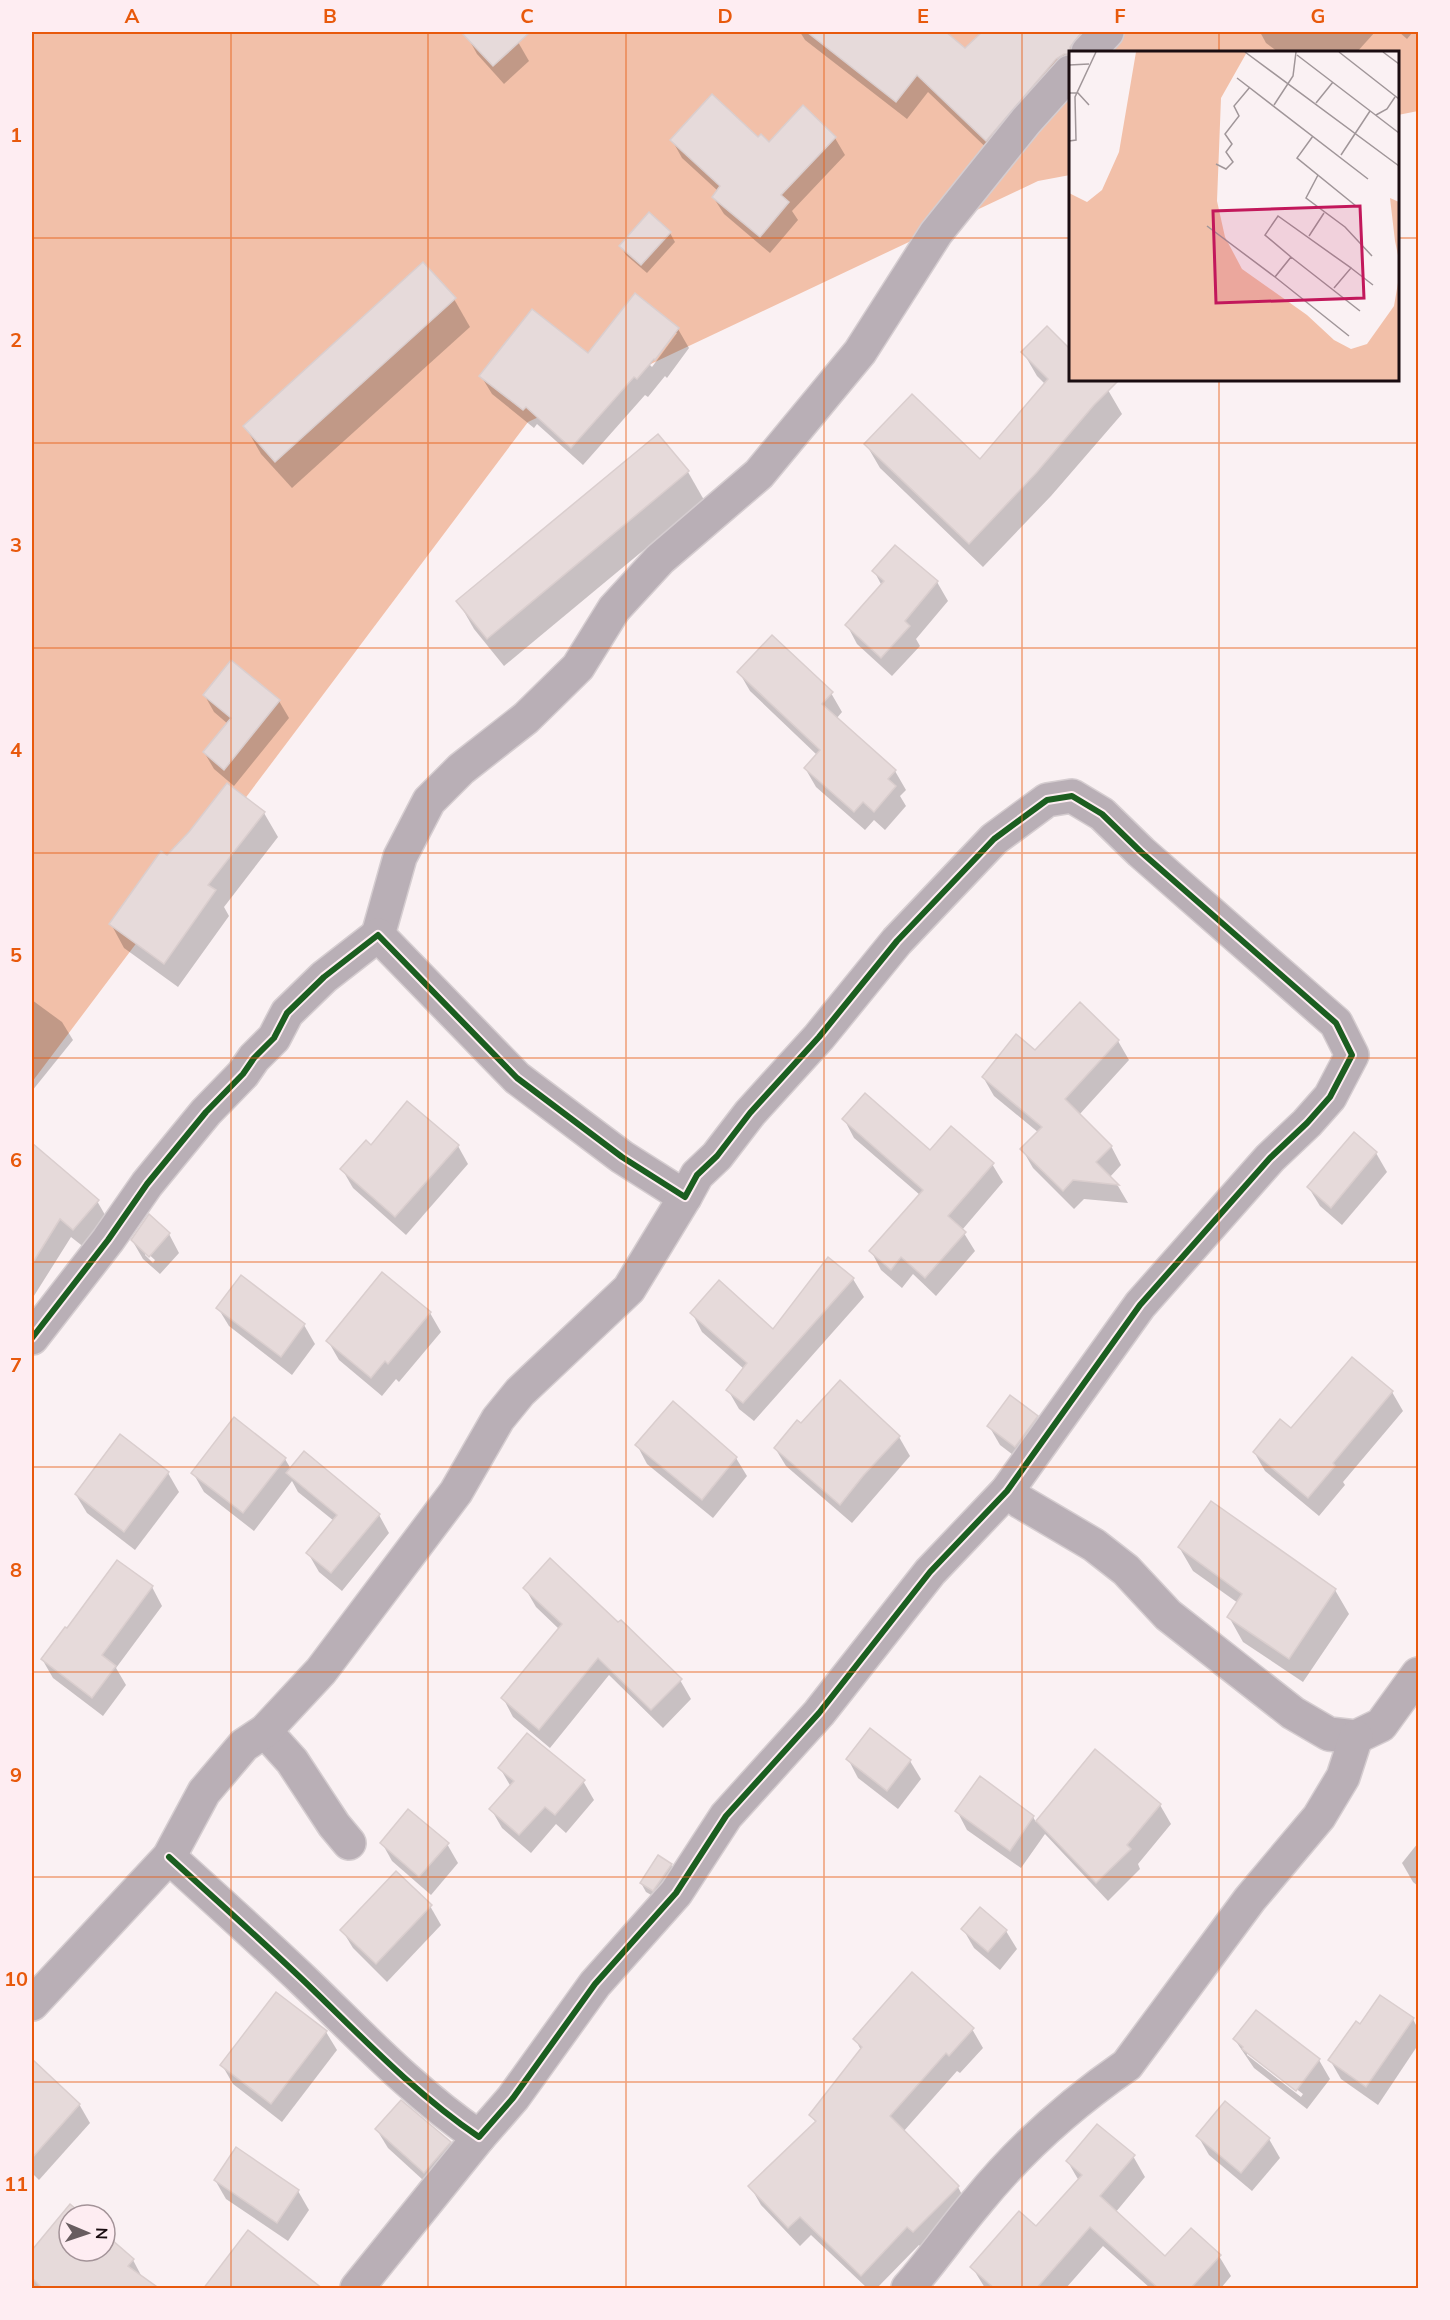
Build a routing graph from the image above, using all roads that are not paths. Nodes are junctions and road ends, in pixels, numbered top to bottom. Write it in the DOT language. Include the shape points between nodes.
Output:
graph roads {
  1 [pos="1107,32"];
  2 [pos="1089,51"];
  3 [pos="1069,74"];
  4 [pos="378,935"];
  5 [pos="685,1197"];
  6 [pos="32,1338"];
  7 [pos="1007,1491"];
  8 [pos="1419,1674"];
  9 [pos="265,1731"];
  10 [pos="1356,1737"];
  11 [pos="349,1843"];
  12 [pos="169,1857"];
  13 [pos="32,2004"];
  14 [pos="478,2137"];
  15 [pos="357,2289"];
  16 [pos="908,2289"];
  1 -- 2 [label="street"];
  3 -- 4 [label="street" via="936,233 860,352 759,474 660,559 614,609 578,667 526,718 461,769 429,801 400,857"];
  4 -- 5 [label="street" via="517,1078"];
  4 -- 6 [label="street" via="324,977 287,1013 274,1038 147,1184"];
  5 -- 7 [label="street" via="697,1175 819,1037 897,941 994,839 1047,800 1072,796 1102,814 1336,1023 1352,1055 1330,1097 1270,1158 1140,1305"];
  5 -- 9 [label="street" via="629,1289 520,1392 498,1419 456,1492 397,1572 321,1671"];
  7 -- 10 [label="street" via="1094,1545 1126,1570 1168,1615 1293,1713 1329,1734"];
  7 -- 14 [label="street" via="930,1572 819,1713 726,1816 676,1893 595,1984 513,2098"];
  8 -- 10 [label="street" via="1381,1725"];
  9 -- 11 [label="street" via="292,1761"];
  9 -- 12 [label="street" via="244,1745 204,1792"];
  10 -- 16 [label="street" via="1343,1778 1319,1817 1250,1899 1127,2066 1035,2140 978,2200"];
  12 -- 13 [label="street"];
  12 -- 14 [label="street" via="304,1981 391,2068"];
  14 -- 15 [label="street"];
}
